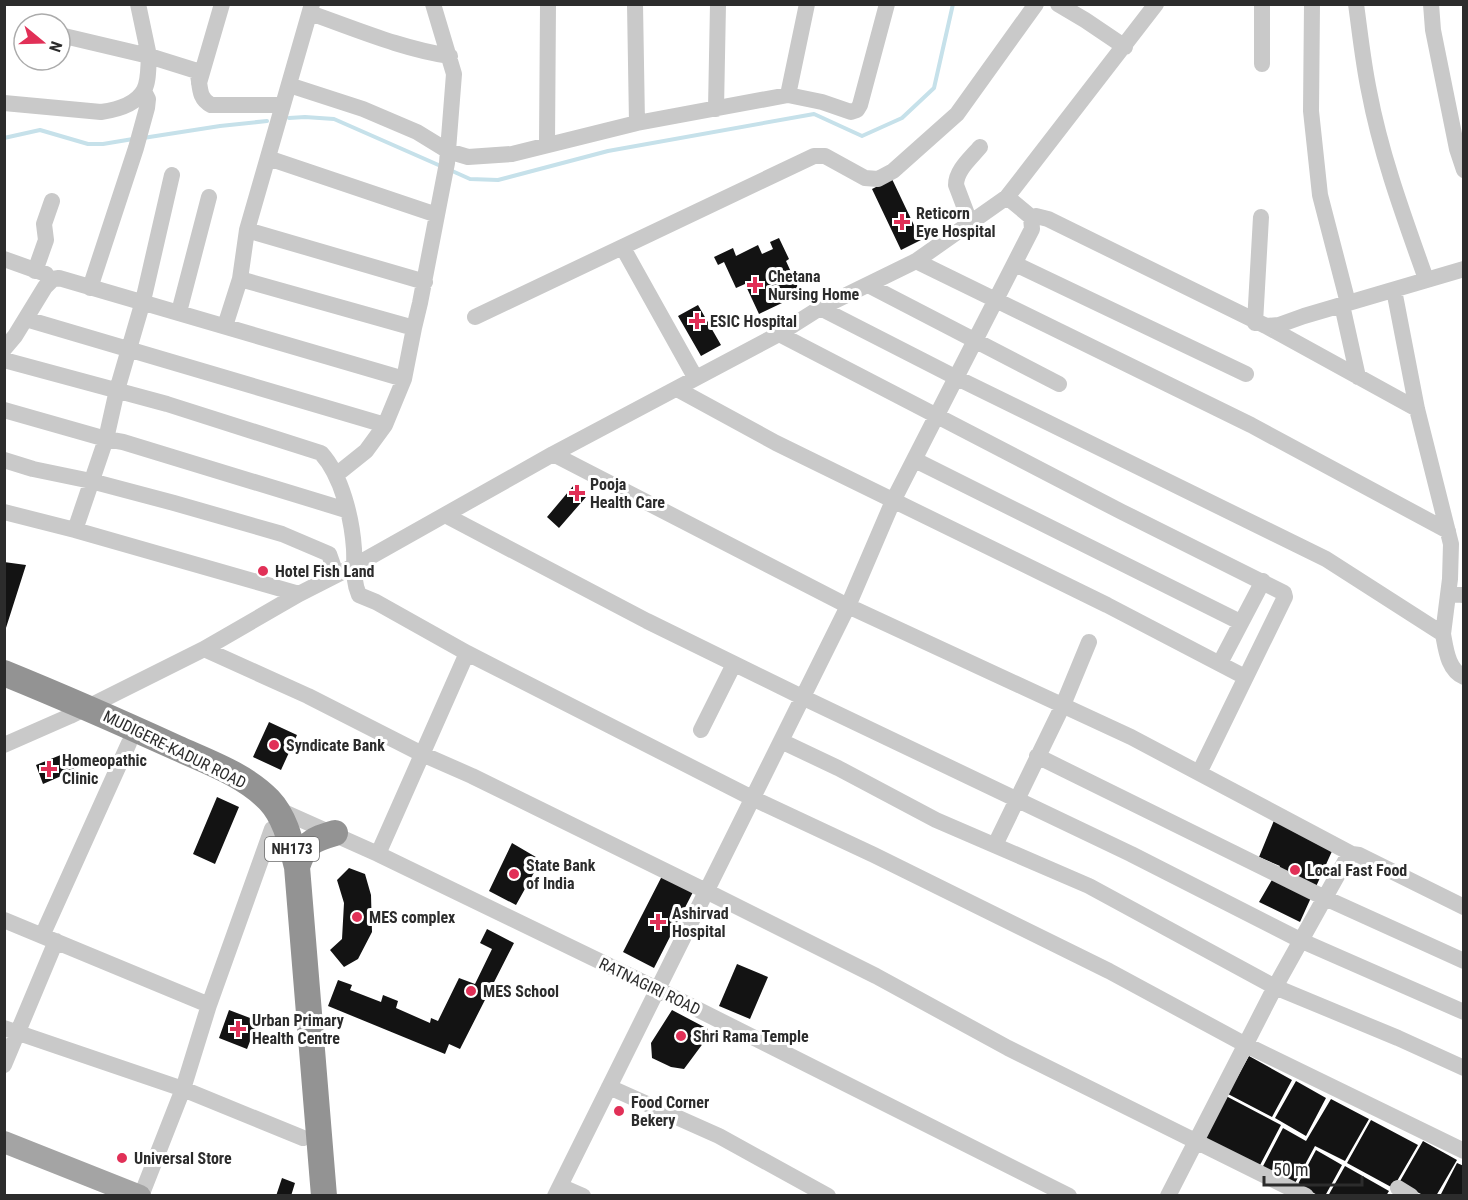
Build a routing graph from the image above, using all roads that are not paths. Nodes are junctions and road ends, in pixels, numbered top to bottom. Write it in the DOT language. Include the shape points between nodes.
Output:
graph roads {
  1 [pos="138,4"];
  2 [pos="222,4"];
  3 [pos="434,4"];
  4 [pos="549,4"];
  5 [pos="635,4"];
  6 [pos="718,4"];
  7 [pos="807,4"];
  8 [pos="887,4"];
  9 [pos="1036,4"];
  10 [pos="1058,4"];
  11 [pos="1156,4"];
  12 [pos="1262,4"];
  13 [pos="1312,4"];
  14 [pos="1356,4"];
  15 [pos="1431,4"];
  16 [pos="311,9"];
  17 [pos="72,38"];
  18 [pos="1125,47"];
  19 [pos="149,56"];
  20 [pos="450,56"];
  21 [pos="1262,64"];
  22 [pos="199,83"];
  23 [pos="289,85"];
  24 [pos="144,91"];
  25 [pos="788,95"];
  26 [pos="4,103"];
  27 [pos="282,105"];
  28 [pos="716,109"];
  29 [pos="637,123"];
  30 [pos="547,144"];
  31 [pos="980,147"];
  32 [pos="268,158"];
  33 [pos="447,164"];
  34 [pos="1464,170"];
  35 [pos="172,175"];
  36 [pos="209,197"];
  37 [pos="1007,197"];
  38 [pos="52,201"];
  39 [pos="437,215"];
  40 [pos="1031,217"];
  41 [pos="1261,217"];
  42 [pos="970,222"];
  43 [pos="248,230"];
  44 [pos="623,248"];
  45 [pos="4,259"];
  46 [pos="916,261"];
  47 [pos="1015,264"];
  48 [pos="1464,269"];
  49 [pos="35,271"];
  50 [pos="53,279"];
  51 [pos="240,279"];
  52 [pos="1426,279"];
  53 [pos="425,282"];
  54 [pos="868,285"];
  55 [pos="90,288"];
  56 [pos="1394,290"];
  57 [pos="996,300"];
  58 [pos="142,301"];
  59 [pos="1345,304"];
  60 [pos="820,308"];
  61 [pos="179,312"];
  62 [pos="475,317"];
  63 [pos="26,319"];
  64 [pos="1261,325"];
  65 [pos="225,326"];
  66 [pos="414,328"];
  67 [pos="779,334"];
  68 [pos="975,341"];
  69 [pos="4,349"];
  70 [pos="129,349"];
  71 [pos="4,360"];
  72 [pos="1246,374"];
  73 [pos="1358,377"];
  74 [pos="695,378"];
  75 [pos="957,378"];
  76 [pos="404,379"];
  77 [pos="1059,384"];
  78 [pos="677,389"];
  79 [pos="117,390"];
  80 [pos="1417,409"];
  81 [pos="4,410"];
  82 [pos="938,415"];
  83 [pos="386,425"];
  84 [pos="106,439"];
  85 [pos="552,454"];
  86 [pos="4,460"];
  87 [pos="915,460"];
  88 [pos="336,475"];
  89 [pos="91,481"];
  90 [pos="893,501"];
  91 [pos="346,510"];
  92 [pos="4,512"];
  93 [pos="445,515"];
  94 [pos="75,530"];
  95 [pos="1448,531"];
  96 [pos="354,566"];
  97 [pos="336,574"];
  98 [pos="1263,581"];
  99 [pos="299,594"];
  100 [pos="1456,595"];
  101 [pos="848,606"];
  102 [pos="1240,622"];
  103 [pos="1443,634"];
  104 [pos="1089,642"];
  105 [pos="204,649"];
  106 [pos="467,653"];
  107 [pos="1220,663"];
  108 [pos="734,664"];
  109 [pos="4,673"];
  110 [pos="1245,677"];
  111 [pos="1464,677"];
  112 [pos="4,689"];
  113 [pos="802,698"];
  114 [pos="1063,705"];
  115 [pos="79,712"];
  116 [pos="701,730"];
  117 [pos="781,741"];
  118 [pos="129,743"];
  119 [pos="4,745"];
  120 [pos="422,754"];
  121 [pos="1037,756"];
  122 [pos="1199,773"];
  123 [pos="752,798"];
  124 [pos="1016,798"];
  125 [pos="269,815"];
  126 [pos="335,833"];
  127 [pos="995,845"];
  128 [pos="378,854"];
  129 [pos="1353,854"];
  130 [pos="297,867"];
  131 [pos="706,891"];
  132 [pos="1325,898"];
  133 [pos="1464,907"];
  134 [pos="4,920"];
  135 [pos="49,939"];
  136 [pos="1302,941"];
  137 [pos="1464,961"];
  138 [pos="1275,987"];
  139 [pos="657,989"];
  140 [pos="209,1005"];
  141 [pos="1464,1012"];
  142 [pos="11,1030"];
  143 [pos="1246,1046"];
  144 [pos="4,1065"];
  145 [pos="1464,1068"];
  146 [pos="609,1087"];
  147 [pos="183,1089"];
  148 [pos="303,1138"];
  149 [pos="1196,1140"];
  150 [pos="4,1142"];
  151 [pos="1464,1152"];
  152 [pos="557,1191"];
  153 [pos="141,1196"];
  154 [pos="306,1196"];
  155 [pos="324,1196"];
  156 [pos="583,1196"];
  157 [pos="828,1196"];
  158 [pos="1069,1196"];
  159 [pos="1168,1196"];
  160 [pos="1306,1196"];
  1 -- 19 [label="street"];
  2 -- 22 [label="street"];
  3 -- 20 [label="street"];
  4 -- 30 [label="street"];
  5 -- 29 [label="street"];
  6 -- 28 [label="street"];
  7 -- 25 [label="street"];
  8 -- 25 [label="street" via="856,110 851,112"];
  9 -- 44 [label="street" via="957,114 885,176 866,178 825,156 814,156"];
  10 -- 18 [label="street"];
  11 -- 18 [label="street"];
  12 -- 21 [label="street"];
  13 -- 59 [label="street" via="1311,111 1320,195"];
  14 -- 52 [label="street" via="1368,90 1382,147"];
  15 -- 34 [label="street" via="1433,30"];
  16 -- 20 [label="street" via="405,46"];
  16 -- 23 [label="street"];
  17 -- 19 [label="street"];
  18 -- 37 [label="street"];
  19 -- 22 [label="street" via="193,68"];
  19 -- 24 [label="street"];
  20 -- 33 [label="street" via="454,74"];
  22 -- 27 [label="street" via="203,99 211,105"];
  23 -- 27 [label="street"];
  23 -- 33 [label="street" via="417,132"];
  24 -- 26 [label="street" via="115,110 101,112"];
  24 -- 55 [label="street" via="148,99 137,142"];
  25 -- 28 [label="street"];
  27 -- 32 [label="street"];
  28 -- 29 [label="street"];
  29 -- 30 [label="street"];
  30 -- 33 [label="street"];
  31 -- 42 [label="street" via="956,179"];
  32 -- 39 [label="street"];
  32 -- 43 [label="street"];
  33 -- 39 [label="street"];
  35 -- 58 [label="street"];
  36 -- 61 [label="street"];
  37 -- 40 [label="street"];
  37 -- 42 [label="street"];
  38 -- 49 [label="street" via="44,224 46,240"];
  39 -- 53 [label="street"];
  40 -- 47 [label="street" via="1032,229"];
  40 -- 64 [label="street" via="1048,219"];
  41 -- 64 [label="street"];
  42 -- 46 [label="street"];
  43 -- 51 [label="street"];
  43 -- 53 [label="street"];
  44 -- 62 [label="street"];
  44 -- 74 [label="street"];
  45 -- 49 [label="street"];
  46 -- 54 [label="street"];
  46 -- 57 [label="street"];
  47 -- 57 [label="street"];
  47 -- 72 [label="street"];
  48 -- 52 [label="street"];
  49 -- 50 [label="street"];
  50 -- 55 [label="street"];
  50 -- 63 [label="street"];
  51 -- 65 [label="street"];
  51 -- 66 [label="street"];
  52 -- 56 [label="street"];
  53 -- 66 [label="street"];
  54 -- 60 [label="street"];
  54 -- 68 [label="street"];
  55 -- 58 [label="street"];
  56 -- 59 [label="street"];
  56 -- 80 [label="street"];
  57 -- 68 [label="street"];
  57 -- 95 [label="street" via="1251,425"];
  58 -- 61 [label="street"];
  58 -- 70 [label="street"];
  59 -- 64 [label="street" via="1279,326"];
  59 -- 73 [label="street"];
  60 -- 67 [label="street"];
  60 -- 75 [label="street"];
  61 -- 65 [label="street"];
  63 -- 69 [label="street"];
  63 -- 70 [label="street"];
  64 -- 73 [label="street"];
  65 -- 76 [label="street"];
  66 -- 76 [label="street"];
  67 -- 74 [label="street"];
  67 -- 82 [label="street"];
  68 -- 75 [label="street"];
  68 -- 77 [label="street"];
  70 -- 79 [label="street"];
  70 -- 83 [label="street"];
  71 -- 79 [label="street"];
  73 -- 80 [label="street"];
  74 -- 78 [label="street"];
  75 -- 82 [label="street"];
  75 -- 103 [label="street" via="1326,559"];
  76 -- 83 [label="street"];
  78 -- 85 [label="street"];
  78 -- 90 [label="street"];
  79 -- 84 [label="street"];
  79 -- 88 [label="street" via="321,453"];
  80 -- 95 [label="street"];
  81 -- 84 [label="street"];
  82 -- 87 [label="street"];
  82 -- 98 [label="street"];
  83 -- 88 [label="street" via="366,451"];
  84 -- 89 [label="street"];
  84 -- 91 [label="street"];
  85 -- 93 [label="street"];
  85 -- 101 [label="street"];
  86 -- 89 [label="street"];
  87 -- 90 [label="street"];
  87 -- 102 [label="street"];
  88 -- 91 [label="street"];
  89 -- 94 [label="street"];
  89 -- 97 [label="street" via="282,534 329,554"];
  90 -- 101 [label="street"];
  90 -- 107 [label="street"];
  91 -- 96 [label="street"];
  92 -- 94 [label="street"];
  93 -- 96 [label="street"];
  93 -- 108 [label="street"];
  94 -- 99 [label="street"];
  95 -- 100 [label="street"];
  96 -- 97 [label="street"];
  96 -- 106 [label="street" via="353,580 359,595"];
  97 -- 99 [label="street"];
  98 -- 102 [label="street"];
  98 -- 110 [label="street" via="1285,597"];
  99 -- 105 [label="street"];
  100 -- 103 [label="street"];
  101 -- 113 [label="street"];
  101 -- 114 [label="street"];
  102 -- 107 [label="street"];
  103 -- 111 [label="street" via="1447,657 1457,674"];
  104 -- 114 [label="street"];
  105 -- 115 [label="street"];
  105 -- 120 [label="street"];
  106 -- 120 [label="street"];
  106 -- 123 [label="street"];
  107 -- 110 [label="street"];
  108 -- 113 [label="street"];
  108 -- 116 [label="street"];
  109 -- 115 [label="highway, MUDIGERE-KADUR ROAD / NH173"];
  110 -- 122 [label="street"];
  112 -- 115 [label="highway, MUDIGERE-KADUR ROAD / NH173"];
  113 -- 117 [label="street"];
  113 -- 124 [label="street"];
  114 -- 121 [label="street"];
  114 -- 122 [label="street"];
  115 -- 118 [label="highway, MUDIGERE-KADUR ROAD / NH173"];
  115 -- 119 [label="street"];
  115 -- 125 [label="highway, MUDIGERE-KADUR ROAD / NH173" via="247,782 257,789"];
  117 -- 123 [label="street"];
  117 -- 127 [label="street" via="936,820"];
  118 -- 125 [label="highway, MUDIGERE-KADUR ROAD / NH173" via="184,765"];
  118 -- 135 [label="street"];
  120 -- 128 [label="street"];
  120 -- 131 [label="street"];
  121 -- 124 [label="street"];
  121 -- 132 [label="street"];
  122 -- 129 [label="street"];
  123 -- 131 [label="street"];
  123 -- 143 [label="street" via="1109,971"];
  124 -- 127 [label="street"];
  124 -- 136 [label="street"];
  125 -- 126 [label="street, RATNAGIRI ROAD"];
  125 -- 130 [label="highway, MUDIGERE-KADUR ROAD / NH173" via="284,824"];
  125 -- 140 [label="street"];
  125 -- 148 [label="highway, NH173" via="282,880"];
  126 -- 128 [label="street, RATNAGIRI ROAD"];
  126 -- 130 [label="highway" via="308,844"];
  127 -- 138 [label="street" via="1089,886"];
  128 -- 139 [label="street, RATNAGIRI ROAD"];
  129 -- 132 [label="street"];
  129 -- 133 [label="street"];
  130 -- 155 [label="highway, MUDIGERE-KADUR ROAD / NH173"];
  131 -- 139 [label="street"];
  131 -- 149 [label="street" via="1008,1048"];
  132 -- 136 [label="street"];
  132 -- 137 [label="street"];
  134 -- 135 [label="street"];
  135 -- 140 [label="street"];
  135 -- 142 [label="street"];
  136 -- 138 [label="street"];
  136 -- 141 [label="street"];
  138 -- 143 [label="street"];
  138 -- 145 [label="street"];
  139 -- 146 [label="street"];
  139 -- 158 [label="street, RATNAGIRI ROAD"];
  140 -- 147 [label="street"];
  142 -- 144 [label="street"];
  142 -- 147 [label="street"];
  143 -- 149 [label="street"];
  143 -- 151 [label="street"];
  146 -- 152 [label="street"];
  146 -- 157 [label="street" via="719,1136"];
  147 -- 148 [label="street"];
  147 -- 153 [label="street"];
  148 -- 154 [label="highway, NH173"];
  149 -- 159 [label="street"];
  149 -- 160 [label="street"];
  150 -- 153 [label="main road"];
  152 -- 156 [label="street"];
}
